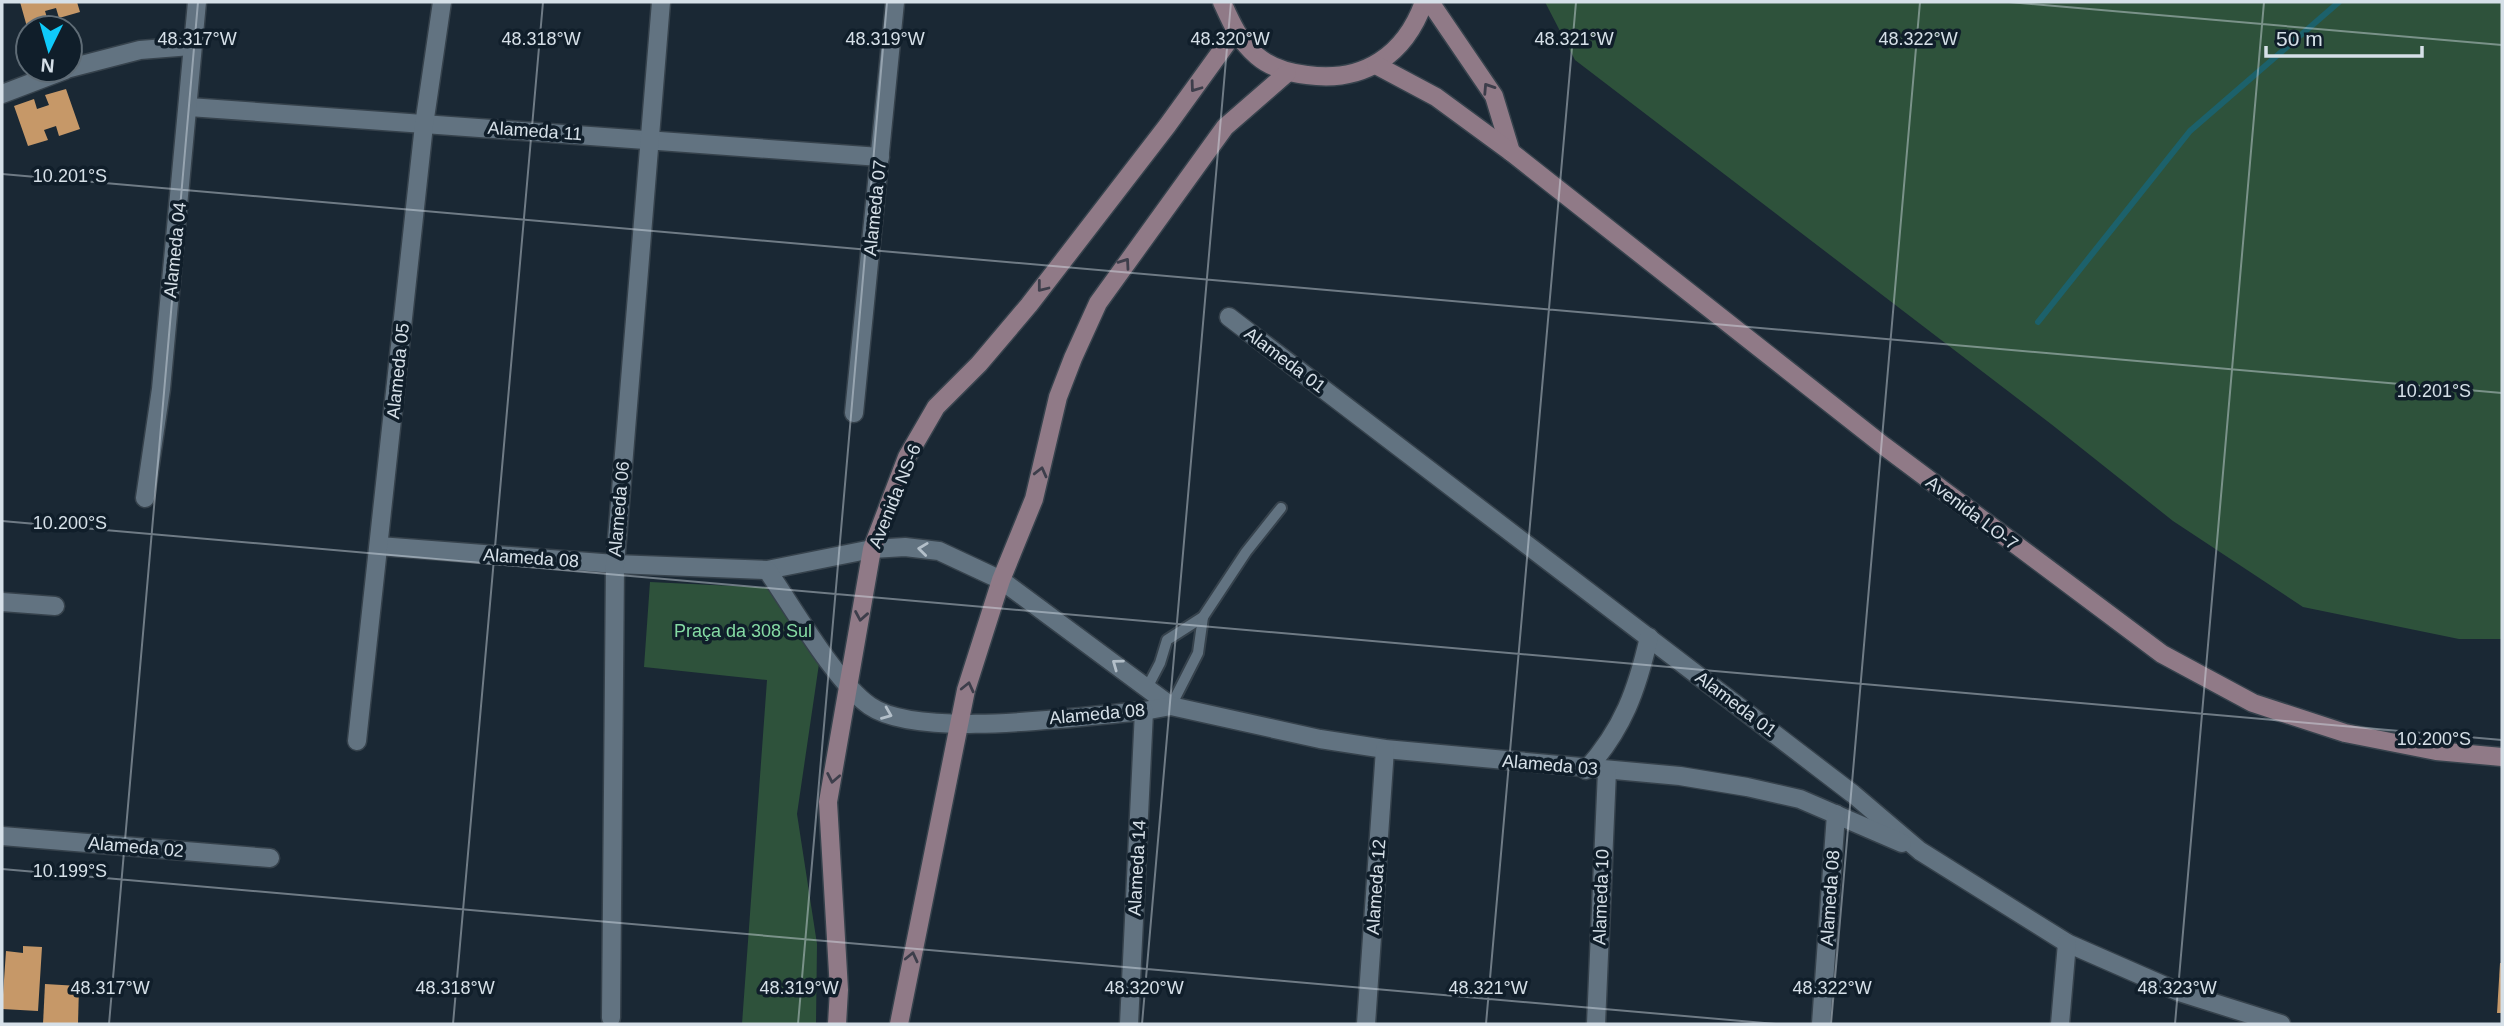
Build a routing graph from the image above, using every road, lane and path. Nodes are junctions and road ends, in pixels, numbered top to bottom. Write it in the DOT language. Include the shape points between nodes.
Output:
graph roads {
  1 [pos="197,2"];
  2 [pos="442,2"];
  3 [pos="661,2"];
  4 [pos="895,2"];
  5 [pos="1222,2"];
  6 [pos="1424,2"];
  7 [pos="1430,2"];
  8 [pos="1235,32"];
  9 [pos="191,46"];
  10 [pos="84,64"];
  11 [pos="1376,65"];
  12 [pos="1287,73"];
  13 [pos="27,84"];
  14 [pos="2,93"];
  15 [pos="189,107"];
  16 [pos="424,125"];
  17 [pos="650,138"];
  18 [pos="1511,152"];
  19 [pos="880,157"];
  20 [pos="1229,317"];
  21 [pos="854,413"];
  22 [pos="145,499"];
  23 [pos="1281,508"];
  24 [pos="379,546"];
  25 [pos="873,549"];
  26 [pos="615,564"];
  27 [pos="767,570"];
  28 [pos="1001,580"];
  29 [pos="2,602"];
  30 [pos="55,606"];
  31 [pos="1203,617"];
  32 [pos="1648,637"];
  33 [pos="1148,686"];
  34 [pos="848,687"];
  35 [pos="1171,706"];
  36 [pos="1144,711"];
  37 [pos="961,724"];
  38 [pos="357,741"];
  39 [pos="1385,749"];
  40 [pos="2499,753"];
  41 [pos="1586,770"];
  42 [pos="1607,771"];
  43 [pos="1836,814"];
  44 [pos="2,836"];
  45 [pos="1920,851"];
  46 [pos="270,858"];
  47 [pos="2067,943"];
  48 [pos="611,1018"];
  49 [pos="837,1024"];
  50 [pos="899,1024"];
  51 [pos="1129,1024"];
  52 [pos="1366,1024"];
  53 [pos="1596,1024"];
  54 [pos="1821,1024"];
  55 [pos="2060,1024"];
  56 [pos="2281,1024"];
  1 -- 9 [label="street, Alameda 04"];
  2 -- 16 [label="street, Alameda 05"];
  3 -- 17 [label="street, Alameda 06"];
  4 -- 19 [label="street, Alameda 07"];
  5 -- 8 [label="street"];
  6 -- 11 [label="street" via="1416,24 1399,47"];
  18 -- 7 [label="street, one-way" via="1494,96"];
  8 -- 12 [label="street" via="1258,56"];
  8 -- 25 [label="street, Avenida NS-6, one-way" via="1028,305 936,407 907,457"];
  9 -- 10 [label="street" via="140,50"];
  9 -- 15 [label="street, Alameda 04"];
  11 -- 12 [label="street" via="1332,79"];
  11 -- 18 [label="street, Avenida LO-7" via="1436,97"];
  28 -- 12 [label="street, one-way" via="1034,499 1058,397 1098,303 1225,127"];
  13 -- 14 [label="street"];
  15 -- 16 [label="street, Alameda 11"];
  15 -- 22 [label="street, Alameda 04" via="161,389"];
  16 -- 17 [label="street, Alameda 11"];
  16 -- 24 [label="street, Alameda 05"];
  17 -- 19 [label="street, Alameda 11"];
  17 -- 26 [label="street, Alameda 06"];
  18 -- 40 [label="street, Avenida LO-7" via="1884,446 2162,654 2253,703 2345,733 2437,751"];
  19 -- 21 [label="street, Alameda 07"];
  20 -- 32 [label="street, Alameda 01"];
  23 -- 31 [label="lane"];
  24 -- 26 [label="street, Alameda 08"];
  24 -- 38 [label="street, Alameda 05"];
  25 -- 27 [label="street, Alameda 08"];
  28 -- 25 [label="street, Alameda 08, one-way" via="939,551"];
  25 -- 34 [label="street, Avenida NS-6, one-way"];
  26 -- 27 [label="street, Alameda 08"];
  26 -- 48 [label="street, Alameda 06"];
  27 -- 34 [label="street, Alameda 08"];
  33 -- 28 [label="street, Alameda 08, one-way"];
  37 -- 28 [label="street, one-way" via="966,690"];
  29 -- 30 [label="street"];
  31 -- 33 [label="lane" via="1167,640"];
  31 -- 35 [label="lane" via="1198,653"];
  32 -- 41 [label="street" via="1638,685 1617,730"];
  32 -- 45 [label="street, Alameda 01"];
  33 -- 35 [label="street, Alameda 08"];
  34 -- 37 [label="street, Alameda 08, one-way" via="888,716 910,722"];
  34 -- 49 [label="street, Avenida NS-6, one-way" via="828,802"];
  35 -- 36 [label="street, Alameda 08"];
  35 -- 39 [label="street, Alameda 03"];
  36 -- 37 [label="street, Alameda 08"];
  36 -- 51 [label="street, Alameda 14"];
  50 -- 37 [label="street, one-way"];
  39 -- 41 [label="street, Alameda 03"];
  39 -- 52 [label="street, Alameda 12"];
  41 -- 42 [label="street, Alameda 03"];
  42 -- 43 [label="street, Alameda 03" via="1747,787 1800,799"];
  42 -- 53 [label="street, Alameda 10"];
  43 -- 45 [label="street, Alameda 03"];
  43 -- 54 [label="street, Alameda 08"];
  44 -- 46 [label="street, Alameda 02"];
  45 -- 47 [label="street, Alameda 01"];
  47 -- 55 [label="street"];
  47 -- 56 [label="street, Alameda 01" via="2179,992"];
}
